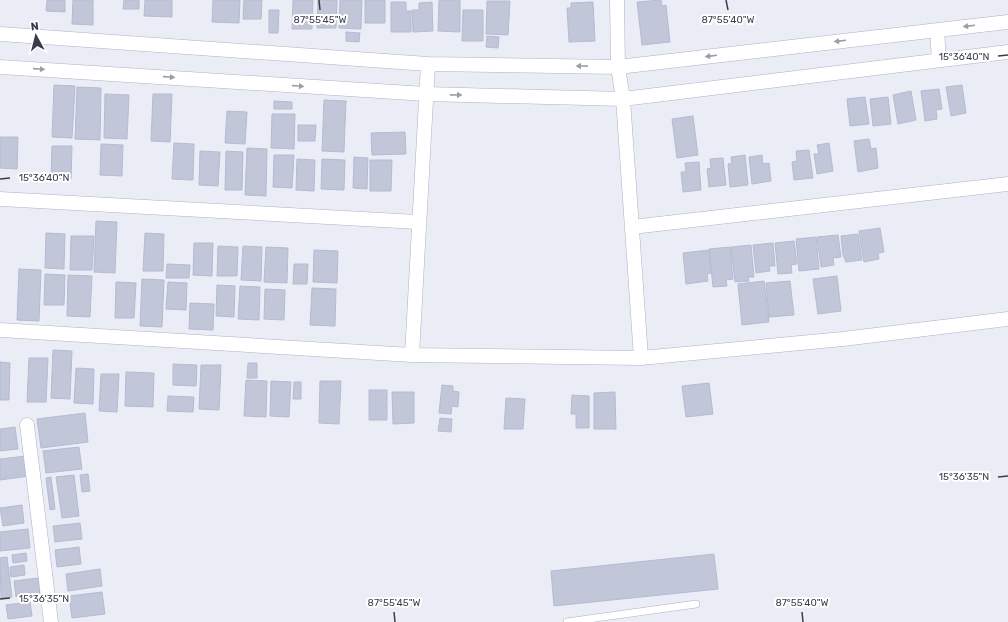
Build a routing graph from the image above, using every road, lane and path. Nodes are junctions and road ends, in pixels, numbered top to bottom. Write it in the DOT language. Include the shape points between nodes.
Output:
graph roads {
  1 [pos="617,0"];
  2 [pos="1008,22"];
  3 [pos="937,30"];
  4 [pos="0,34"];
  5 [pos="1008,52"];
  6 [pos="939,60"];
  7 [pos="428,64"];
  8 [pos="618,66"];
  9 [pos="0,67"];
  10 [pos="426,94"];
  11 [pos="623,99"];
  12 [pos="1008,184"];
  13 [pos="0,199"];
  14 [pos="418,222"];
  15 [pos="632,227"];
  16 [pos="1008,319"];
  17 [pos="0,330"];
  18 [pos="412,355"];
  19 [pos="641,358"];
  20 [pos="27,425"];
  21 [pos="696,604"];
  22 [pos="51,622"];
  23 [pos="567,622"];
  1 -- 8 [label="street"];
  2 -- 3 [label="street, one-way"];
  3 -- 6 [label="street"];
  3 -- 8 [label="street, one-way"];
  4 -- 7 [label="street"];
  5 -- 6 [label="street"];
  6 -- 11 [label="street"];
  8 -- 7 [label="street, one-way"];
  7 -- 10 [label="street"];
  8 -- 11 [label="street"];
  9 -- 10 [label="street, one-way"];
  10 -- 11 [label="street, one-way"];
  10 -- 14 [label="street"];
  11 -- 15 [label="street"];
  12 -- 15 [label="street"];
  13 -- 14 [label="street"];
  14 -- 18 [label="street"];
  15 -- 19 [label="street"];
  16 -- 19 [label="street" via="843,339"];
  17 -- 18 [label="street"];
  18 -- 19 [label="street"];
  20 -- 22 [label="street"];
  21 -- 23 [label="lane"];
}
